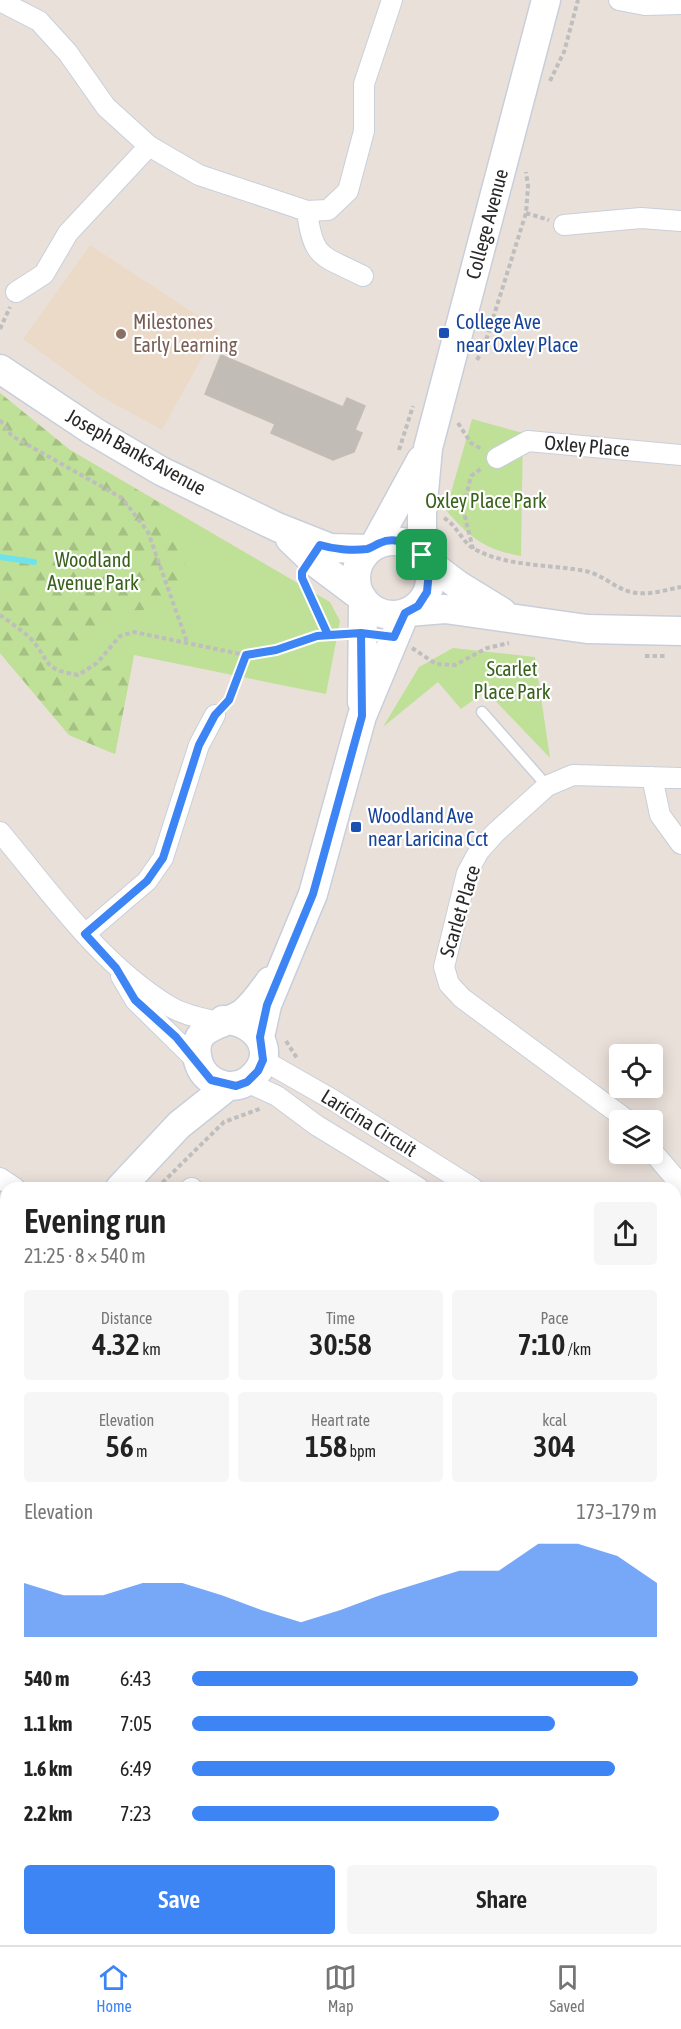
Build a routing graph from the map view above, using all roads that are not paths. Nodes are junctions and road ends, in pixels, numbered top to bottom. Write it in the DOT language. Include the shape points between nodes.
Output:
graph roads {
  1 [pos="392,0"];
  2 [pos="546,0"];
  3 [pos="619,0"];
  4 [pos="0,1"];
  5 [pos="681,4"];
  6 [pos="149,146"];
  7 [pos="307,211"];
  8 [pos="681,221"];
  9 [pos="564,225"];
  10 [pos="363,276"];
  11 [pos="16,292"];
  12 [pos="0,369"];
  13 [pos="428,448"];
  14 [pos="681,455"];
  15 [pos="497,458"];
  16 [pos="276,527"];
  17 [pos="371,548"];
  18 [pos="424,558"];
  19 [pos="362,598"];
  20 [pos="402,621"];
  21 [pos="515,631"];
  22 [pos="677,643"];
  23 [pos="482,712"];
  24 [pos="215,715"];
  25 [pos="362,716"];
  26 [pos="652,777"];
  27 [pos="681,778"];
  28 [pos="547,786"];
  29 [pos="0,832"];
  30 [pos="681,844"];
  31 [pos="85,934"];
  32 [pos="288,956"];
  33 [pos="116,968"];
  34 [pos="220,1021"];
  35 [pos="199,1064"];
  36 [pos="249,1066"];
  37 [pos="613,1110"];
  38 [pos="179,1125"];
  39 [pos="663,1163"];
  40 [pos="126,1182"];
  41 [pos="409,1182"];
  42 [pos="463,1182"];
  43 [pos="679,1182"];
  1 -- 7 [label="street" via="364,84 364,131 348,192 328,210"];
  2 -- 13 [label="street, College Avenue"];
  3 -- 5 [label="street" via="645,5"];
  4 -- 6 [label="street" via="39,21 68,53 106,107"];
  6 -- 7 [label="street" via="199,175"];
  6 -- 11 [label="street" via="68,233 44,273"];
  7 -- 10 [label="street" via="310,238 318,253"];
  8 -- 9 [label="street" via="642,218"];
  12 -- 16 [label="street, Joseph Banks Avenue" via="161,471"];
  13 -- 17 [label="street, College Avenue"];
  13 -- 18 [label="street, College Avenue" via="422,514"];
  14 -- 15 [label="street, Oxley Place" via="528,441"];
  16 -- 17 [label="street, Joseph Banks Avenue" via="330,548"];
  16 -- 19 [label="street, Joseph Banks Avenue"];
  17 -- 18 [label="street" via="400,541"];
  17 -- 19 [label="street" via="356,571"];
  18 -- 20 [label="street" via="430,576 427,592"];
  18 -- 21 [label="street"];
  19 -- 20 [label="street" via="381,613"];
  19 -- 25 [label="street"];
  20 -- 21 [label="street" via="446,609"];
  20 -- 25 [label="street"];
  21 -- 22 [label="street" via="587,629"];
  23 -- 28 [label="lane"];
  24 -- 31 [label="street" via="199,745 163,858 147,881"];
  25 -- 32 [label="street" via="313,894"];
  26 -- 27 [label="street, Scarlet Place"];
  26 -- 28 [label="street, Scarlet Place" via="573,775"];
  26 -- 30 [label="street" via="660,815"];
  28 -- 37 [label="street, Scarlet Place" via="479,851 467,873 444,967 449,984 462,998"];
  29 -- 31 [label="street"];
  31 -- 33 [label="street"];
  32 -- 34 [label="street" via="242,1014"];
  32 -- 36 [label="street" via="267,1005"];
  33 -- 34 [label="street" via="171,1008"];
  33 -- 35 [label="street" via="135,1000"];
  34 -- 35 [label="street" via="201,1037"];
  34 -- 36 [label="street" via="247,1024"];
  35 -- 36 [label="street" via="211,1080"];
  35 -- 38 [label="street"];
  36 -- 38 [label="street"];
  36 -- 41 [label="street, Laricina Circuit" via="277,1096 316,1125"];
  36 -- 42 [label="street, Laricina Circuit" via="333,1100"];
  38 -- 40 [label="street"];
  39 -- 43 [label="street"];
}
